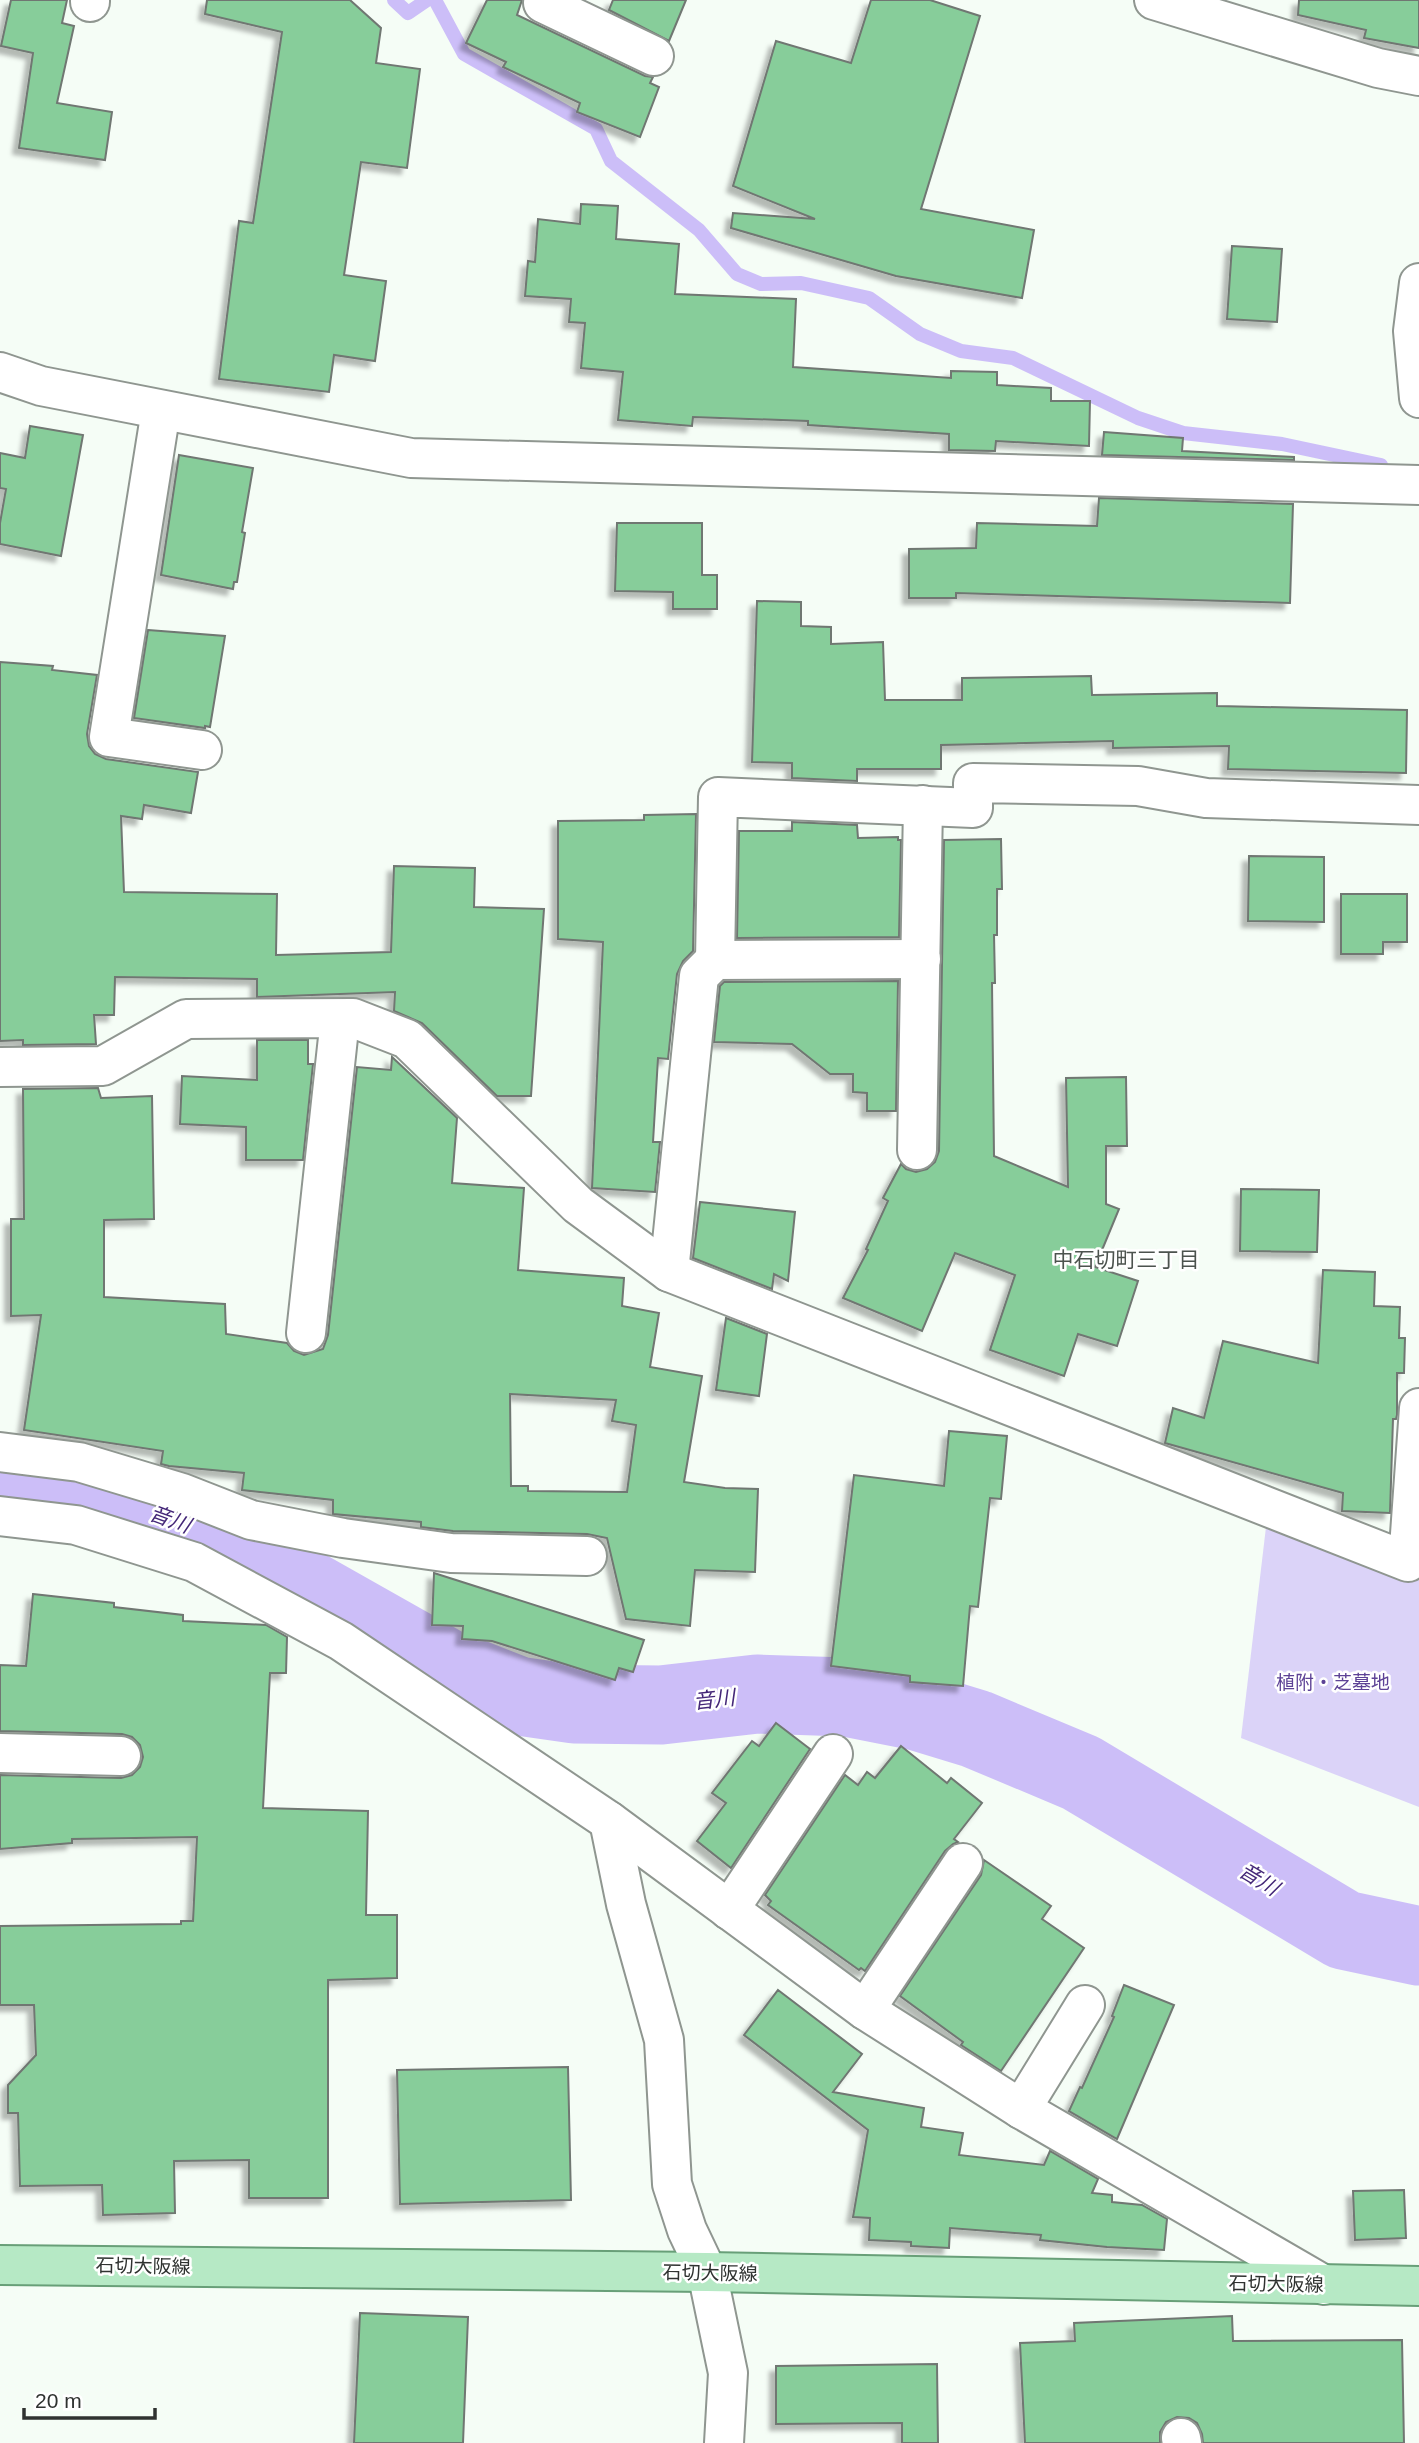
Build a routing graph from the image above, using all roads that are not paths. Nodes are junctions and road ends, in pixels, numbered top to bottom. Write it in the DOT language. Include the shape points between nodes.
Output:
graph roads {
  1 [pos="1154,0"];
  2 [pos="543,3"];
  3 [pos="584,11"];
  4 [pos="653,56"];
  5 [pos="1419,76"];
  6 [pos="1419,283"];
  7 [pos="0,372"];
  8 [pos="1419,398"];
  9 [pos="161,410"];
  10 [pos="1419,485"];
  11 [pos="202,750"];
  12 [pos="1419,805"];
  13 [pos="923,806"];
  14 [pos="921,959"];
  15 [pos="715,960"];
  16 [pos="340,1019"];
  17 [pos="0,1067"];
  18 [pos="917,1150"];
  19 [pos="669,1272"];
  20 [pos="306,1333"];
  21 [pos="1419,1408"];
  22 [pos="0,1451"];
  23 [pos="0,1516"];
  24 [pos="587,1556"];
  25 [pos="0,1753"];
  26 [pos="833,1754"];
  27 [pos="121,1756"];
  28 [pos="609,1821"];
  29 [pos="962,1863"];
  30 [pos="729,1910"];
  31 [pos="1085,2005"];
  32 [pos="865,2010"];
  33 [pos="1021,2109"];
  34 [pos="0,2265"];
  35 [pos="707,2272"];
  36 [pos="1324,2285"];
  37 [pos="1419,2286"];
  38 [pos="724,2443"];
  1 -- 5 [label="street" via="1378,68"];
  2 -- 3 [label="street"];
  3 -- 4 [label="street"];
  6 -- 8 [label="street" via="1413,331"];
  7 -- 9 [label="street" via="41,386"];
  9 -- 10 [label="street" via="411,458"];
  9 -- 11 [label="street" via="109,737"];
  12 -- 13 [label="street" via="1206,798 1138,786 973,783 973,808"];
  13 -- 14 [label="street"];
  13 -- 15 [label="street" via="718,797"];
  14 -- 15 [label="street"];
  14 -- 18 [label="street"];
  15 -- 19 [label="street" via="699,976"];
  16 -- 17 [label="street" via="186,1019 103,1066"];
  16 -- 19 [label="street" via="353,1018 407,1039 578,1205"];
  16 -- 20 [label="street"];
  19 -- 21 [label="street" via="1408,1562"];
  22 -- 24 [label="street" via="79,1462 182,1493 251,1520 343,1538 451,1553"];
  23 -- 28 [label="street" via="76,1525 194,1562 341,1642"];
  25 -- 27 [label="street"];
  26 -- 30 [label="street"];
  28 -- 30 [label="street"];
  28 -- 35 [label="street" via="626,1904 664,2040 672,2184"];
  29 -- 32 [label="street"];
  30 -- 32 [label="street"];
  31 -- 33 [label="street"];
  32 -- 33 [label="street"];
  33 -- 36 [label="street"];
  34 -- 35 [label="main road, 石切大阪線"];
  35 -- 36 [label="main road, 石切大阪線"];
  35 -- 38 [label="street" via="728,2373"];
  36 -- 37 [label="main road, 石切大阪線"];
}
